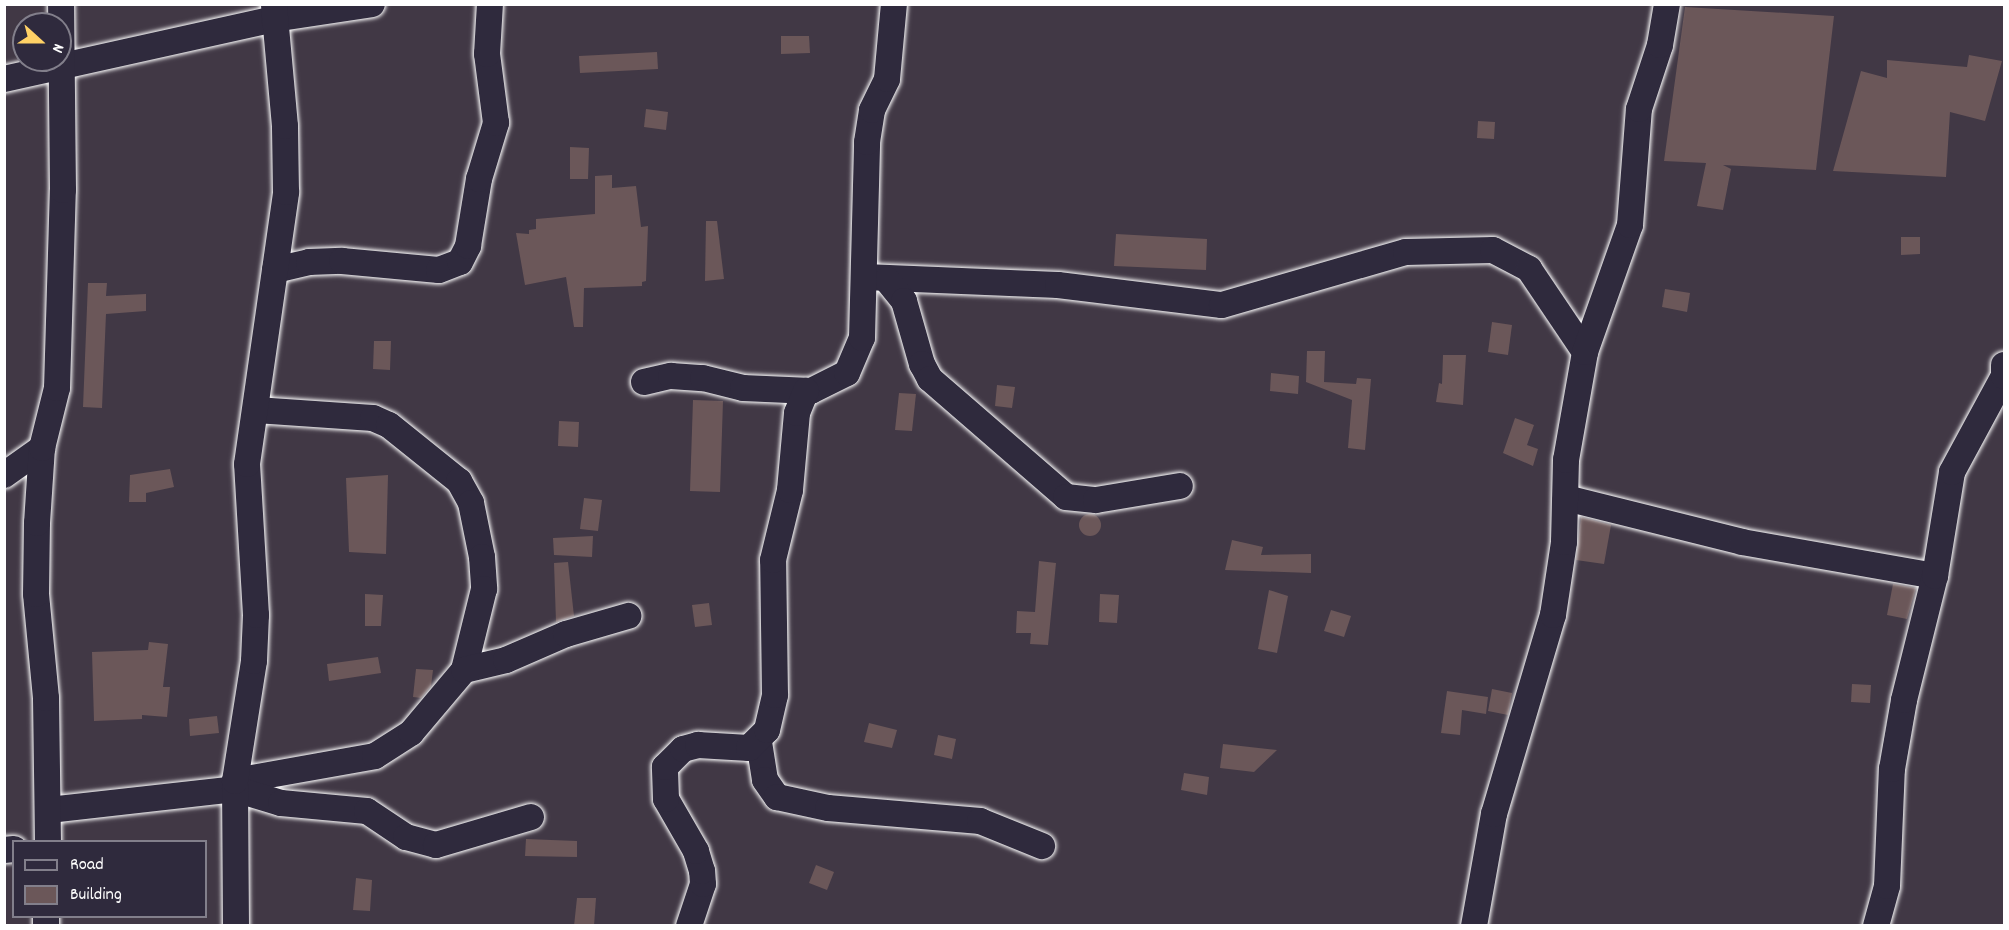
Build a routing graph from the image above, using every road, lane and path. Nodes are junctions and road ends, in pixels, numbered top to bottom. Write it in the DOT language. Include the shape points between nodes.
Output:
graph roads {
  1 [pos="372,4"];
  2 [pos="490,4"];
  3 [pos="894,4"];
  4 [pos="1667,4"];
  5 [pos="274,12"];
  6 [pos="72,65"];
  7 [pos="41,72"];
  8 [pos="62,72"];
  9 [pos="4,79"];
  10 [pos="275,270"];
  11 [pos="876,279"];
  12 [pos="1585,352"];
  13 [pos="2004,365"];
  14 [pos="644,382"];
  15 [pos="806,391"];
  16 [pos="256,410"];
  17 [pos="42,448"];
  18 [pos="4,475"];
  19 [pos="1180,486"];
  20 [pos="1566,498"];
  21 [pos="1935,576"];
  22 [pos="628,616"];
  23 [pos="464,670"];
  24 [pos="759,742"];
  25 [pos="235,785"];
  26 [pos="49,810"];
  27 [pos="531,817"];
  28 [pos="48,840"];
  29 [pos="1042,846"];
  30 [pos="236,926"];
  31 [pos="689,926"];
  32 [pos="1474,926"];
  33 [pos="1876,926"];
  1 -- 5 [label="street"];
  2 -- 10 [label="street" via="487,54 496,123 479,179 468,246 460,262 439,270 309,262"];
  3 -- 11 [label="street" via="887,79 872,110 867,142"];
  4 -- 12 [label="street" via="1660,45 1639,109 1630,225"];
  5 -- 6 [label="street"];
  5 -- 10 [label="street" via="286,181"];
  7 -- 9 [label="street"];
  8 -- 17 [label="street" via="57,388"];
  10 -- 16 [label="street"];
  11 -- 12 [label="street" via="1058,285 1222,305 1406,252 1493,250 1529,269"];
  11 -- 15 [label="street" via="857,358 847,373 831,384"];
  11 -- 19 [label="street" via="904,301 930,379 1066,497 1096,500"];
  12 -- 20 [label="street" via="1566,460"];
  13 -- 21 [label="street" via="2004,376 1952,472"];
  14 -- 15 [label="street" via="671,376 703,378 743,388"];
  15 -- 24 [label="street" via="797,413 790,490 773,560 775,695 767,730"];
  16 -- 23 [label="street" via="373,418 394,429 459,481 471,503 484,589"];
  16 -- 25 [label="street" via="247,464 255,555 254,661"];
  17 -- 18 [label="street"];
  17 -- 26 [label="street" via="36,594 46,698"];
  20 -- 21 [label="street" via="1742,542"];
  20 -- 32 [label="street" via="1553,615 1494,814"];
  21 -- 33 [label="street" via="1892,769 1887,886"];
  22 -- 23 [label="street" via="566,634 506,660"];
  23 -- 25 [label="street" via="411,733 393,748 359,760"];
  24 -- 29 [label="street" via="765,780 777,797 828,808 980,821"];
  24 -- 31 [label="street" via="749,748 698,745 683,749 665,767 666,799 696,851 702,871 703,884"];
  25 -- 26 [label="street"];
  25 -- 27 [label="street" via="281,803 367,811 424,844 436,845"];
  25 -- 30 [label="street"];
  26 -- 28 [label="street"];
}
